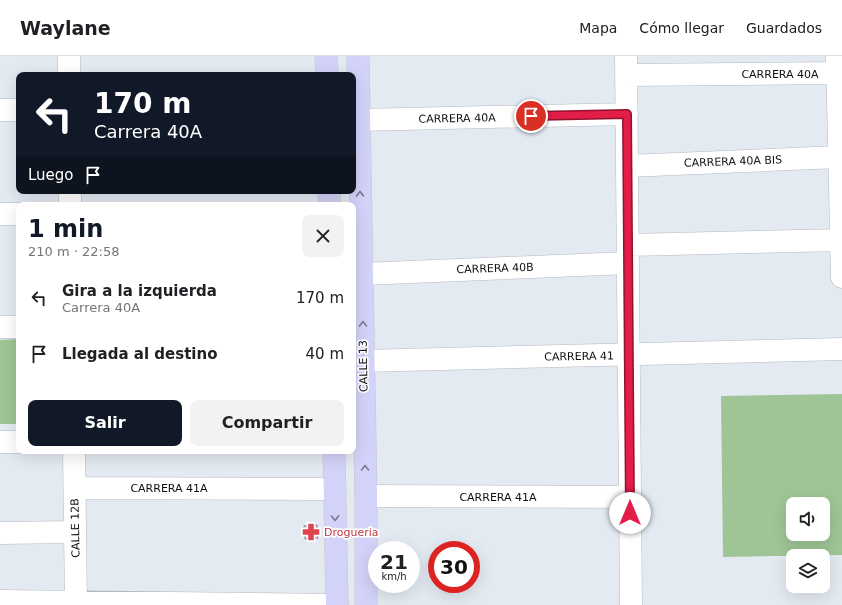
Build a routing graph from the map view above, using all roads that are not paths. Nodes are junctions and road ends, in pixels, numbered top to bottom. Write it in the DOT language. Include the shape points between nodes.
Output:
graph roads {
  1 [pos="69,56"];
  2 [pos="326,56"];
  3 [pos="358,56"];
  4 [pos="837,65"];
  5 [pos="626,66"];
  6 [pos="69,72"];
  7 [pos="327,72"];
  8 [pos="0,110"];
  9 [pos="16,110"];
  10 [pos="627,114"];
  11 [pos="359,120"];
  12 [pos="840,126"];
  13 [pos="839,157"];
  14 [pos="627,166"];
  15 [pos="0,214"];
  16 [pos="16,214"];
  17 [pos="842,240"];
  18 [pos="628,254"];
  19 [pos="362,274"];
  20 [pos="842,277"];
  21 [pos="0,327"];
  22 [pos="16,327"];
  23 [pos="842,348"];
  24 [pos="629,354"];
  25 [pos="363,361"];
  26 [pos="0,442"];
  27 [pos="16,442"];
  28 [pos="74,454"];
  29 [pos="334,454"];
  30 [pos="75,488"];
  31 [pos="335,490"];
  32 [pos="366,496"];
  33 [pos="630,497"];
  34 [pos="76,532"];
  35 [pos="0,533"];
  36 [pos="0,601"];
  37 [pos="76,603"];
  38 [pos="337,605"];
  39 [pos="366,605"];
  40 [pos="631,605"];
  1 -- 6 [label="street"];
  2 -- 7 [label="main road"];
  3 -- 11 [label="main road, CALLE 13"];
  4 -- 5 [label="street, CARRERA 40A"];
  4 -- 12 [label="street"];
  5 -- 10 [label="street"];
  8 -- 9 [label="street"];
  10 -- 11 [label="street, CARRERA 40A"];
  10 -- 14 [label="street"];
  19 -- 11 [label="main road, CALLE 13, one-way"];
  12 -- 13 [label="street"];
  13 -- 14 [label="street, CARRERA 40A BIS"];
  13 -- 17 [label="street"];
  14 -- 18 [label="street"];
  15 -- 16 [label="street"];
  17 -- 18 [label="street, CARRERA 40B"];
  17 -- 20 [label="street"];
  18 -- 19 [label="street, CARRERA 40B"];
  18 -- 24 [label="street"];
  25 -- 19 [label="main road, CALLE 13, one-way"];
  21 -- 22 [label="street"];
  23 -- 24 [label="street, CARRERA 41"];
  24 -- 25 [label="street, CARRERA 41"];
  24 -- 33 [label="street"];
  32 -- 25 [label="main road, CALLE 13, one-way"];
  26 -- 27 [label="street"];
  28 -- 30 [label="street, CALLE 12B"];
  29 -- 31 [label="main road"];
  30 -- 31 [label="street, CARRERA 41A"];
  30 -- 34 [label="street, CALLE 12B"];
  31 -- 38 [label="main road, one-way"];
  32 -- 33 [label="street, CARRERA 41A"];
  32 -- 39 [label="main road, CALLE 13"];
  33 -- 40 [label="street"];
  34 -- 35 [label="street"];
  34 -- 37 [label="street, CALLE 12B"];
  36 -- 37 [label="street"];
  37 -- 38 [label="street"];
}
